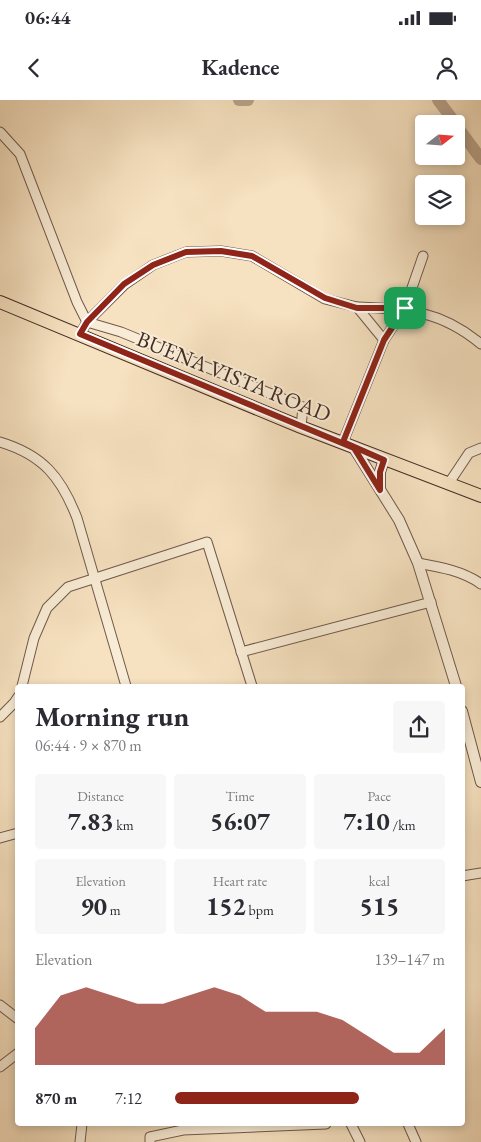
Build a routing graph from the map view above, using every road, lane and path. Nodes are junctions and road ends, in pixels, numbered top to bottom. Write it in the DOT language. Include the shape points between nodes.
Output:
graph roads {
  1 [pos="0,132"];
  2 [pos="423,256"];
  3 [pos="0,305"];
  4 [pos="357,308"];
  5 [pos="405,308"];
  6 [pos="87,322"];
  7 [pos="80,334"];
  8 [pos="384,340"];
  9 [pos="481,344"];
  10 [pos="301,427"];
  11 [pos="0,442"];
  12 [pos="349,445"];
  13 [pos="481,448"];
  14 [pos="384,460"];
  15 [pos="449,482"];
  16 [pos="380,490"];
  17 [pos="481,496"];
  18 [pos="418,564"];
  19 [pos="94,577"];
  20 [pos="481,584"];
  21 [pos="431,602"];
  22 [pos="241,652"];
  23 [pos="22,684"];
  24 [pos="125,684"];
  25 [pos="251,684"];
  26 [pos="455,684"];
  27 [pos="15,702"];
  28 [pos="0,717"];
  29 [pos="465,722"];
  30 [pos="481,782"];
  31 [pos="15,834"];
  32 [pos="0,838"];
  33 [pos="481,873"];
  34 [pos="465,876"];
  35 [pos="0,1005"];
  36 [pos="15,1017"];
  37 [pos="15,1055"];
  38 [pos="0,1066"];
  39 [pos="82,1126"];
  40 [pos="278,1126"];
  41 [pos="352,1126"];
  42 [pos="409,1126"];
  43 [pos="80,1142"];
  44 [pos="150,1142"];
  45 [pos="360,1142"];
  46 [pos="416,1142"];
  1 -- 6 [label="street" via="20,154"];
  2 -- 5 [label="street"];
  3 -- 7 [label="main road, BUENA VISTA ROAD"];
  4 -- 5 [label="street"];
  4 -- 6 [label="street" via="325,298 252,256 221,251 186,252 153,265 124,284"];
  4 -- 8 [label="street"];
  5 -- 8 [label="street"];
  5 -- 9 [label="street" via="443,319"];
  6 -- 7 [label="street"];
  6 -- 10 [label="street" via="121,332 303,407"];
  7 -- 10 [label="main road, BUENA VISTA ROAD"];
  8 -- 12 [label="street"];
  10 -- 12 [label="main road, BUENA VISTA ROAD"];
  11 -- 19 [label="street" via="21,448 39,460 67,491"];
  12 -- 14 [label="main road, BUENA VISTA ROAD"];
  12 -- 16 [label="street"];
  13 -- 15 [label="street" via="469,453"];
  14 -- 15 [label="main road, BUENA VISTA ROAD"];
  14 -- 16 [label="street"];
  15 -- 17 [label="main road, BUENA VISTA ROAD"];
  16 -- 18 [label="street" via="399,520"];
  18 -- 20 [label="street" via="440,567"];
  18 -- 21 [label="street"];
  19 -- 22 [label="street" via="207,542"];
  19 -- 23 [label="street" via="68,587 47,608 34,638"];
  19 -- 24 [label="street"];
  21 -- 22 [label="street"];
  21 -- 26 [label="street"];
  22 -- 25 [label="street"];
  27 -- 28 [label="street"];
  29 -- 30 [label="street"];
  31 -- 32 [label="street"];
  33 -- 34 [label="street"];
  35 -- 36 [label="street"];
  37 -- 38 [label="street"];
  39 -- 43 [label="street"];
  40 -- 44 [label="street" via="183,1130 150,1137"];
  41 -- 45 [label="street"];
  42 -- 46 [label="street"];
}
